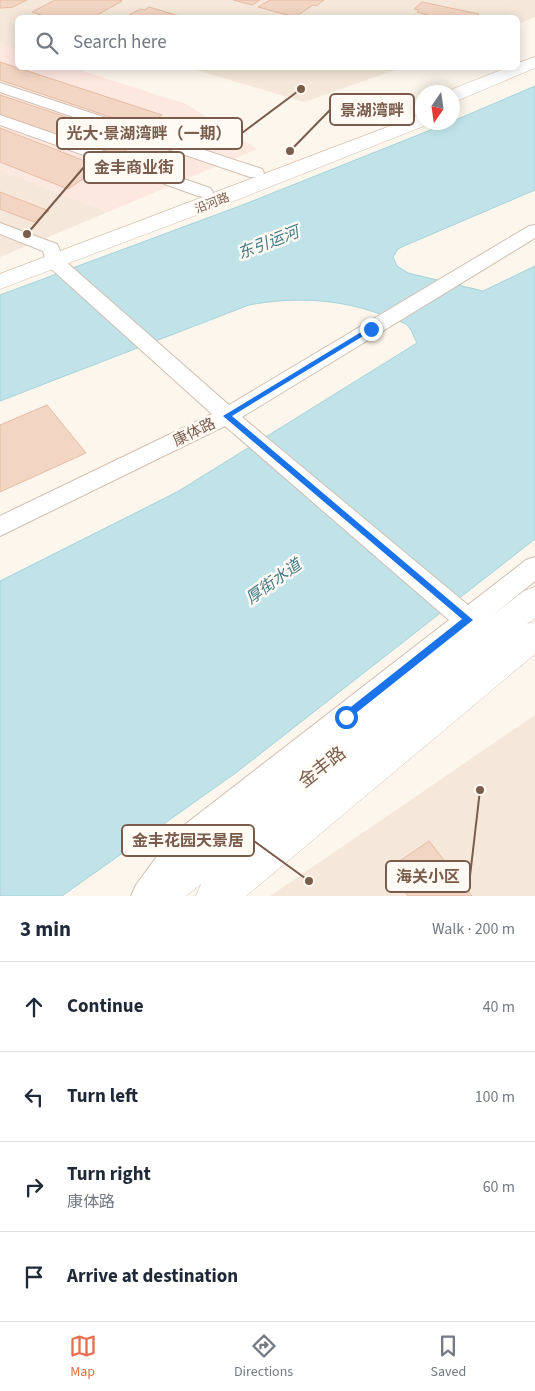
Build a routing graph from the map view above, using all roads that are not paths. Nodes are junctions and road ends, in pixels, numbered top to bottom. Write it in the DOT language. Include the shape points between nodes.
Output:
graph roads {
  1 [pos="535,62"];
  2 [pos="520,68"];
  3 [pos="515,70"];
  4 [pos="535,74"];
  5 [pos="0,87"];
  6 [pos="460,93"];
  7 [pos="460,104"];
  8 [pos="415,112"];
  9 [pos="0,120"];
  10 [pos="415,123"];
  11 [pos="256,173"];
  12 [pos="204,192"];
  13 [pos="0,228"];
  14 [pos="535,230"];
  15 [pos="56,259"];
  16 [pos="0,267"];
  17 [pos="0,282"];
  18 [pos="233,421"];
  19 [pos="0,527"];
  20 [pos="535,567"];
  21 [pos="535,600"];
  22 [pos="468,620"];
  23 [pos="535,635"];
  24 [pos="146,896"];
  25 [pos="155,896"];
  26 [pos="216,896"];
  1 -- 2 [label="main road"];
  3 -- 6 [label="main road"];
  4 -- 7 [label="main road"];
  5 -- 11 [label="street"];
  8 -- 11 [label="main road, 沿河路"];
  9 -- 12 [label="street"];
  10 -- 15 [label="main road, 沿河路" via="232,195"];
  11 -- 12 [label="main road, 沿河路"];
  12 -- 15 [label="main road, 沿河路"];
  13 -- 15 [label="street"];
  14 -- 18 [label="street, 康体路" via="371,329"];
  15 -- 16 [label="main road, 沿河路"];
  15 -- 17 [label="main road, 沿河路"];
  15 -- 18 [label="street"];
  18 -- 19 [label="street, 康体路"];
  18 -- 22 [label="street"];
  20 -- 22 [label="street"];
  21 -- 25 [label="main road, 金丰路"];
  22 -- 24 [label="street" via="185,844"];
  23 -- 26 [label="main road, 金丰路"];
}
